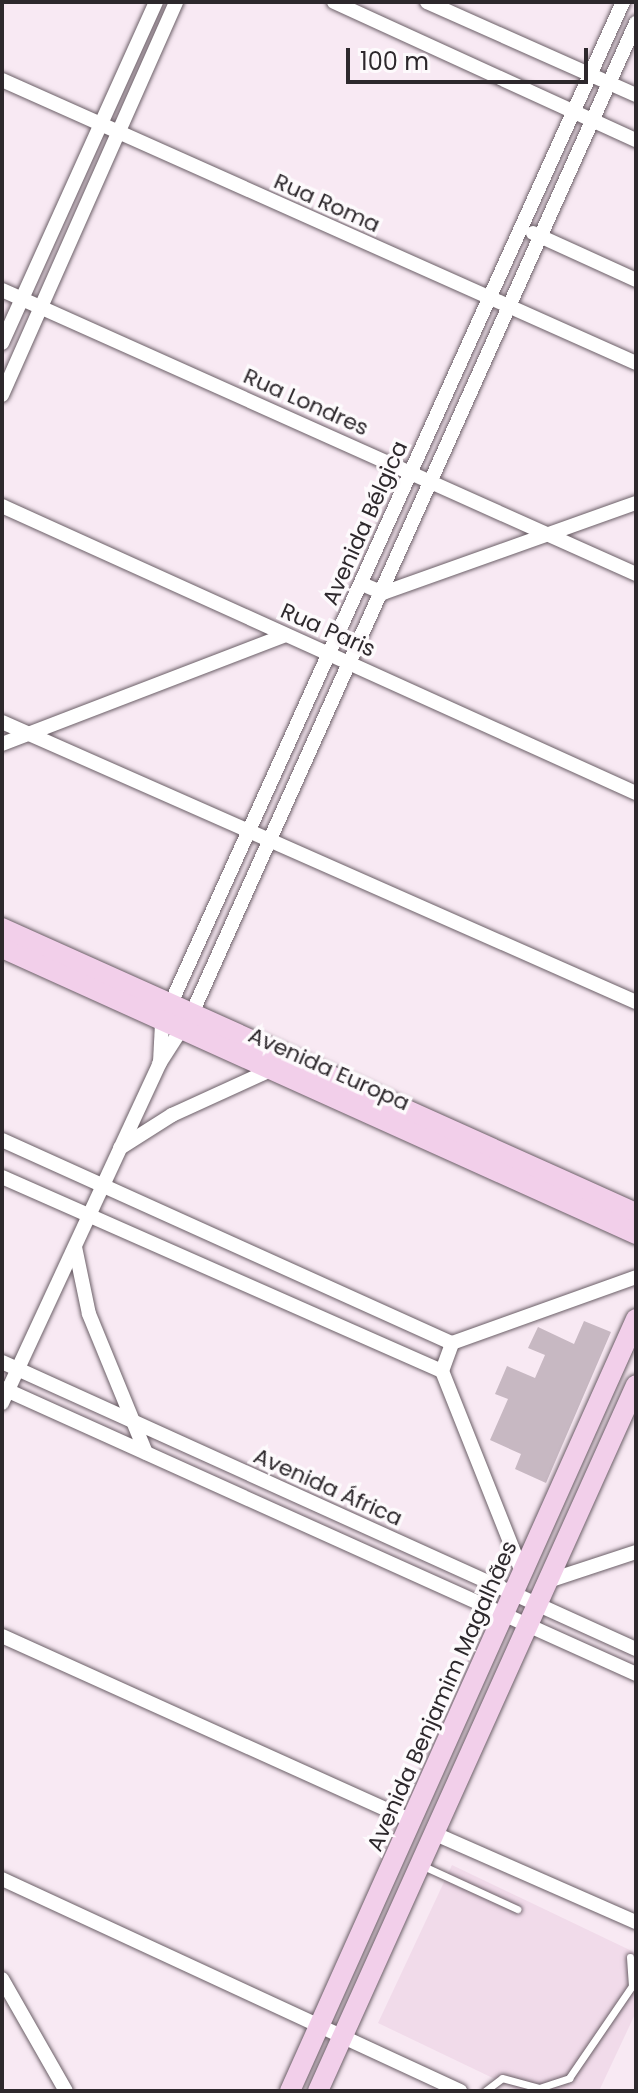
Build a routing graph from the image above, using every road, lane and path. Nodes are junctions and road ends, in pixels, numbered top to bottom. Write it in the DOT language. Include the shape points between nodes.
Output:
graph roads {
  1 [pos="156,2"];
  2 [pos="176,2"];
  3 [pos="334,2"];
  4 [pos="427,2"];
  5 [pos="623,2"];
  6 [pos="636,23"];
  7 [pos="590,75"];
  8 [pos="2,80"];
  9 [pos="609,83"];
  10 [pos="636,95"];
  11 [pos="574,112"];
  12 [pos="592,120"];
  13 [pos="101,125"];
  14 [pos="119,134"];
  15 [pos="636,140"];
  16 [pos="521,228"];
  17 [pos="539,236"];
  18 [pos="636,280"];
  19 [pos="2,290"];
  20 [pos="22,299"];
  21 [pos="489,300"];
  22 [pos="41,307"];
  23 [pos="508,308"];
  24 [pos="2,343"];
  25 [pos="636,363"];
  26 [pos="2,395"];
  27 [pos="412,474"];
  28 [pos="430,481"];
  29 [pos="636,503"];
  30 [pos="2,506"];
  31 [pos="551,536"];
  32 [pos="636,574"];
  33 [pos="362,584"];
  34 [pos="383,593"];
  35 [pos="286,635"];
  36 [pos="328,656"];
  37 [pos="348,663"];
  38 [pos="2,722"];
  39 [pos="26,732"];
  40 [pos="2,744"];
  41 [pos="636,793"];
  42 [pos="252,832"];
  43 [pos="271,839"];
  44 [pos="2,928"];
  45 [pos="2,948"];
  46 [pos="171,1001"];
  47 [pos="636,1002"];
  48 [pos="193,1011"];
  49 [pos="162,1023"];
  50 [pos="184,1031"];
  51 [pos="300,1061"];
  52 [pos="159,1064"];
  53 [pos="272,1069"];
  54 [pos="2,1140"];
  55 [pos="119,1148"];
  56 [pos="2,1177"];
  57 [pos="101,1183"];
  58 [pos="636,1213"];
  59 [pos="87,1216"];
  60 [pos="636,1234"];
  61 [pos="75,1246"];
  62 [pos="636,1277"];
  63 [pos="636,1319"];
  64 [pos="452,1343"];
  65 [pos="2,1362"];
  66 [pos="18,1369"];
  67 [pos="613,1370"];
  68 [pos="442,1371"];
  69 [pos="636,1384"];
  70 [pos="4,1394"];
  71 [pos="132,1423"];
  72 [pos="146,1453"];
  73 [pos="271,1486"];
  74 [pos="262,1506"];
  75 [pos="636,1552"];
  76 [pos="522,1572"];
  77 [pos="548,1581"];
  78 [pos="513,1595"];
  79 [pos="537,1604"];
  80 [pos="502,1615"];
  81 [pos="528,1625"];
  82 [pos="2,1636"];
  83 [pos="636,1649"];
  84 [pos="636,1674"];
  85 [pos="412,1821"];
  86 [pos="433,1833"];
  87 [pos="419,1864"];
  88 [pos="2,1879"];
  89 [pos="517,1909"];
  90 [pos="636,1922"];
  91 [pos="630,1957"];
  92 [pos="2,1979"];
  93 [pos="320,2027"];
  94 [pos="342,2037"];
  95 [pos="66,2091"];
  96 [pos="290,2091"];
  97 [pos="318,2091"];
  98 [pos="460,2091"];
  99 [pos="485,2091"];
  1 -- 13 [label="street"];
  2 -- 14 [label="street"];
  3 -- 11 [label="street"];
  4 -- 7 [label="street"];
  5 -- 7 [label="street, Avenida Bélgica"];
  6 -- 9 [label="street, Avenida Bélgica"];
  7 -- 9 [label="street"];
  7 -- 11 [label="street, Avenida Bélgica"];
  8 -- 13 [label="street, Rua Roma"];
  9 -- 10 [label="street"];
  9 -- 12 [label="street, Avenida Bélgica"];
  11 -- 12 [label="street"];
  11 -- 16 [label="street, Avenida Bélgica"];
  12 -- 15 [label="street"];
  12 -- 17 [label="street, Avenida Bélgica"];
  13 -- 14 [label="street, Rua Roma"];
  13 -- 20 [label="street"];
  14 -- 21 [label="street, Rua Roma"];
  14 -- 22 [label="street"];
  16 -- 17 [label="street"];
  16 -- 21 [label="street, Avenida Bélgica"];
  17 -- 18 [label="street"];
  17 -- 23 [label="street, Avenida Bélgica"];
  19 -- 20 [label="street, Rua Londres"];
  20 -- 22 [label="street, Rua Londres"];
  20 -- 24 [label="street"];
  21 -- 23 [label="street, Rua Roma"];
  21 -- 27 [label="street, Avenida Bélgica"];
  22 -- 26 [label="street"];
  22 -- 27 [label="street, Rua Londres"];
  23 -- 25 [label="street, Rua Roma"];
  23 -- 28 [label="street, Avenida Bélgica"];
  27 -- 28 [label="street, Rua Londres"];
  27 -- 33 [label="street, Avenida Bélgica"];
  28 -- 31 [label="street, Rua Londres"];
  28 -- 34 [label="street, Avenida Bélgica"];
  29 -- 31 [label="street"];
  30 -- 35 [label="street, Rua Paris"];
  31 -- 32 [label="street, Rua Londres"];
  31 -- 34 [label="street"];
  33 -- 34 [label="street"];
  33 -- 36 [label="street, Avenida Bélgica"];
  34 -- 37 [label="street, Avenida Bélgica"];
  35 -- 36 [label="street, Rua Paris"];
  35 -- 39 [label="street"];
  36 -- 37 [label="street, Rua Paris"];
  36 -- 42 [label="street, Avenida Bélgica"];
  37 -- 41 [label="street, Rua Paris"];
  37 -- 43 [label="street, Avenida Bélgica"];
  38 -- 39 [label="street"];
  39 -- 40 [label="street"];
  39 -- 42 [label="street"];
  42 -- 43 [label="street"];
  42 -- 46 [label="street, Avenida Bélgica"];
  43 -- 47 [label="street"];
  43 -- 48 [label="street, Avenida Bélgica"];
  44 -- 46 [label="main road, Avenida Europa"];
  45 -- 49 [label="main road, Avenida Europa"];
  46 -- 48 [label="main road, Avenida Europa"];
  46 -- 49 [label="street, Avenida Bélgica"];
  48 -- 50 [label="street, Avenida Bélgica"];
  48 -- 51 [label="main road, Avenida Europa"];
  49 -- 50 [label="main road, Avenida Europa"];
  49 -- 52 [label="street, Avenida Bélgica"];
  50 -- 52 [label="street, Avenida Bélgica"];
  50 -- 53 [label="main road, Avenida Europa"];
  51 -- 53 [label="street"];
  51 -- 58 [label="main road, Avenida Europa"];
  52 -- 55 [label="street, Avenida Bélgica"];
  53 -- 55 [label="street" via="172,1115"];
  53 -- 60 [label="main road, Avenida Europa"];
  54 -- 57 [label="street"];
  55 -- 57 [label="street, Avenida Bélgica"];
  56 -- 59 [label="street"];
  57 -- 59 [label="street, Avenida Bélgica"];
  57 -- 64 [label="street"];
  59 -- 61 [label="street, Avenida Bélgica"];
  59 -- 68 [label="street"];
  61 -- 66 [label="street, Avenida Bélgica"];
  61 -- 71 [label="street" via="89,1314"];
  62 -- 64 [label="street"];
  63 -- 67 [label="main road, Avenida Benjamim Magalhães"];
  64 -- 68 [label="street"];
  65 -- 66 [label="street, Avenida África"];
  66 -- 70 [label="street, Avenida Bélgica"];
  66 -- 71 [label="street, Avenida África"];
  67 -- 69 [label="main road"];
  67 -- 76 [label="main road, Avenida Benjamim Magalhães"];
  68 -- 76 [label="street"];
  69 -- 77 [label="main road"];
  70 -- 72 [label="street, Avenida África"];
  71 -- 72 [label="street"];
  71 -- 73 [label="street, Avenida África"];
  72 -- 74 [label="street, Avenida África"];
  73 -- 74 [label="street"];
  73 -- 78 [label="street, Avenida África"];
  74 -- 80 [label="street, Avenida África"];
  75 -- 77 [label="street"];
  76 -- 78 [label="main road, Avenida Benjamim Magalhães"];
  77 -- 79 [label="main road"];
  78 -- 79 [label="street, Avenida África"];
  78 -- 80 [label="main road, Avenida Benjamim Magalhães"];
  79 -- 81 [label="main road"];
  79 -- 83 [label="street, Avenida África"];
  80 -- 81 [label="street, Avenida África"];
  80 -- 85 [label="main road, Avenida Benjamim Magalhães"];
  81 -- 84 [label="street, Avenida África"];
  81 -- 86 [label="main road"];
  82 -- 85 [label="street"];
  85 -- 93 [label="main road, Avenida Benjamim Magalhães"];
  86 -- 87 [label="main road"];
  86 -- 90 [label="street"];
  87 -- 89 [label="lane"];
  87 -- 94 [label="main road"];
  88 -- 93 [label="street"];
  91 -- 99 [label="lane" via="632,1986 569,2078 539,2088 502,2078"];
  92 -- 95 [label="street"];
  93 -- 94 [label="street"];
  93 -- 96 [label="main road, Avenida Benjamim Magalhães"];
  94 -- 97 [label="main road"];
  94 -- 98 [label="street"];
}
